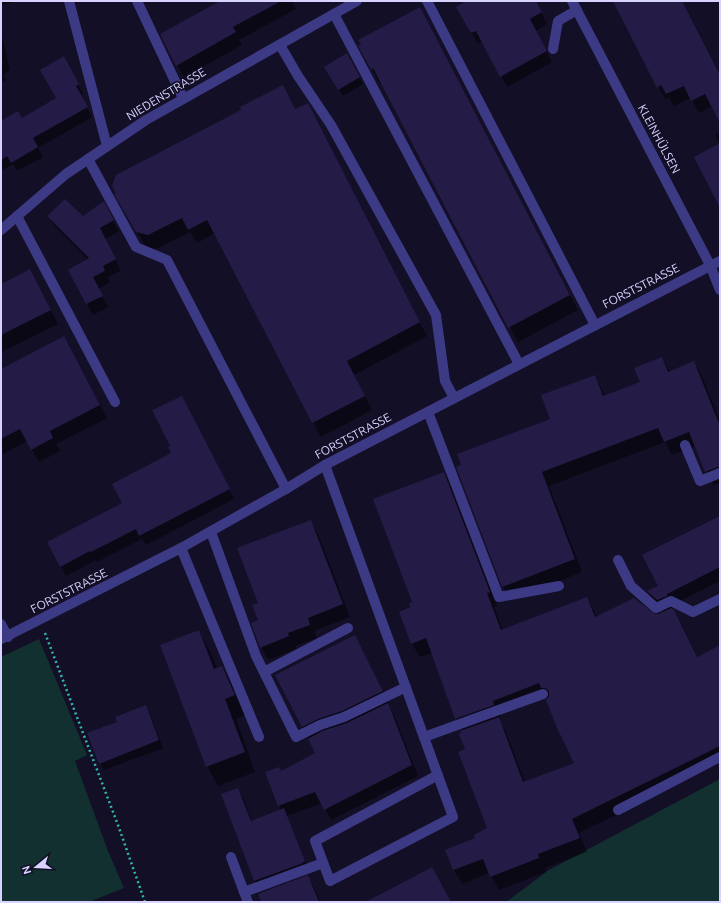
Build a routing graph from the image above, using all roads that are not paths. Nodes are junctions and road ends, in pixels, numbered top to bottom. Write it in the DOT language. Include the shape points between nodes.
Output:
graph roads {
  1 [pos="70,1"];
  2 [pos="137,1"];
  3 [pos="357,1"];
  4 [pos="427,1"];
  5 [pos="572,1"];
  6 [pos="577,10"];
  7 [pos="334,14"];
  8 [pos="280,45"];
  9 [pos="553,49"];
  10 [pos="183,98"];
  11 [pos="107,146"];
  12 [pos="88,159"];
  13 [pos="17,216"];
  14 [pos="1,230"];
  15 [pos="715,263"];
  16 [pos="720,290"];
  17 [pos="595,325"];
  18 [pos="519,364"];
  19 [pos="454,398"];
  20 [pos="115,402"];
  21 [pos="428,412"];
  22 [pos="685,445"];
  23 [pos="325,465"];
  24 [pos="720,473"];
  25 [pos="286,489"];
  26 [pos="211,532"];
  27 [pos="181,548"];
  28 [pos="618,560"];
  29 [pos="559,586"];
  30 [pos="720,599"];
  31 [pos="1,624"];
  32 [pos="348,628"];
  33 [pos="4,638"];
  34 [pos="264,672"];
  35 [pos="406,687"];
  36 [pos="543,694"];
  37 [pos="259,737"];
  38 [pos="424,737"];
  39 [pos="720,757"];
  40 [pos="438,775"];
  41 [pos="618,810"];
  42 [pos="231,857"];
  43 [pos="323,862"];
  44 [pos="244,892"];
  45 [pos="248,902"];
  1 -- 11 [label="street"];
  2 -- 10 [label="street"];
  3 -- 7 [label="street, NIEDENSTRASSE"];
  4 -- 17 [label="street"];
  5 -- 6 [label="street, KLEINHÜLSEN"];
  6 -- 9 [label="street" via="558,21"];
  6 -- 15 [label="street, KLEINHÜLSEN"];
  7 -- 8 [label="street, NIEDENSTRASSE"];
  7 -- 18 [label="street"];
  8 -- 10 [label="street, NIEDENSTRASSE"];
  8 -- 19 [label="street" via="331,125 436,315 445,381"];
  10 -- 11 [label="street, NIEDENSTRASSE"];
  11 -- 12 [label="street, NIEDENSTRASSE"];
  12 -- 13 [label="street, NIEDENSTRASSE" via="66,174"];
  12 -- 25 [label="street" via="136,247 167,260"];
  13 -- 14 [label="street, NIEDENSTRASSE"];
  13 -- 20 [label="street"];
  15 -- 16 [label="street, KLEINHÜLSEN"];
  15 -- 17 [label="street, FORSTSTRASSE"];
  17 -- 18 [label="street, FORSTSTRASSE"];
  18 -- 19 [label="street, FORSTSTRASSE"];
  19 -- 21 [label="street, FORSTSTRASSE"];
  21 -- 23 [label="street, FORSTSTRASSE"];
  21 -- 29 [label="street" via="499,597"];
  22 -- 24 [label="street" via="700,481"];
  23 -- 25 [label="street, FORSTSTRASSE"];
  23 -- 35 [label="street"];
  25 -- 26 [label="street, FORSTSTRASSE"];
  26 -- 27 [label="street, FORSTSTRASSE"];
  26 -- 34 [label="street"];
  27 -- 33 [label="street, FORSTSTRASSE"];
  27 -- 37 [label="street"];
  28 -- 30 [label="street" via="631,586 656,608 671,601 693,612"];
  31 -- 33 [label="street"];
  32 -- 34 [label="street"];
  34 -- 35 [label="street" via="296,737"];
  35 -- 38 [label="street"];
  36 -- 38 [label="street"];
  38 -- 40 [label="street"];
  39 -- 41 [label="street"];
  40 -- 43 [label="street" via="315,841"];
  40 -- 43 [label="street" via="453,817 330,881"];
  42 -- 44 [label="street"];
  43 -- 44 [label="street"];
  44 -- 45 [label="street"];
}
